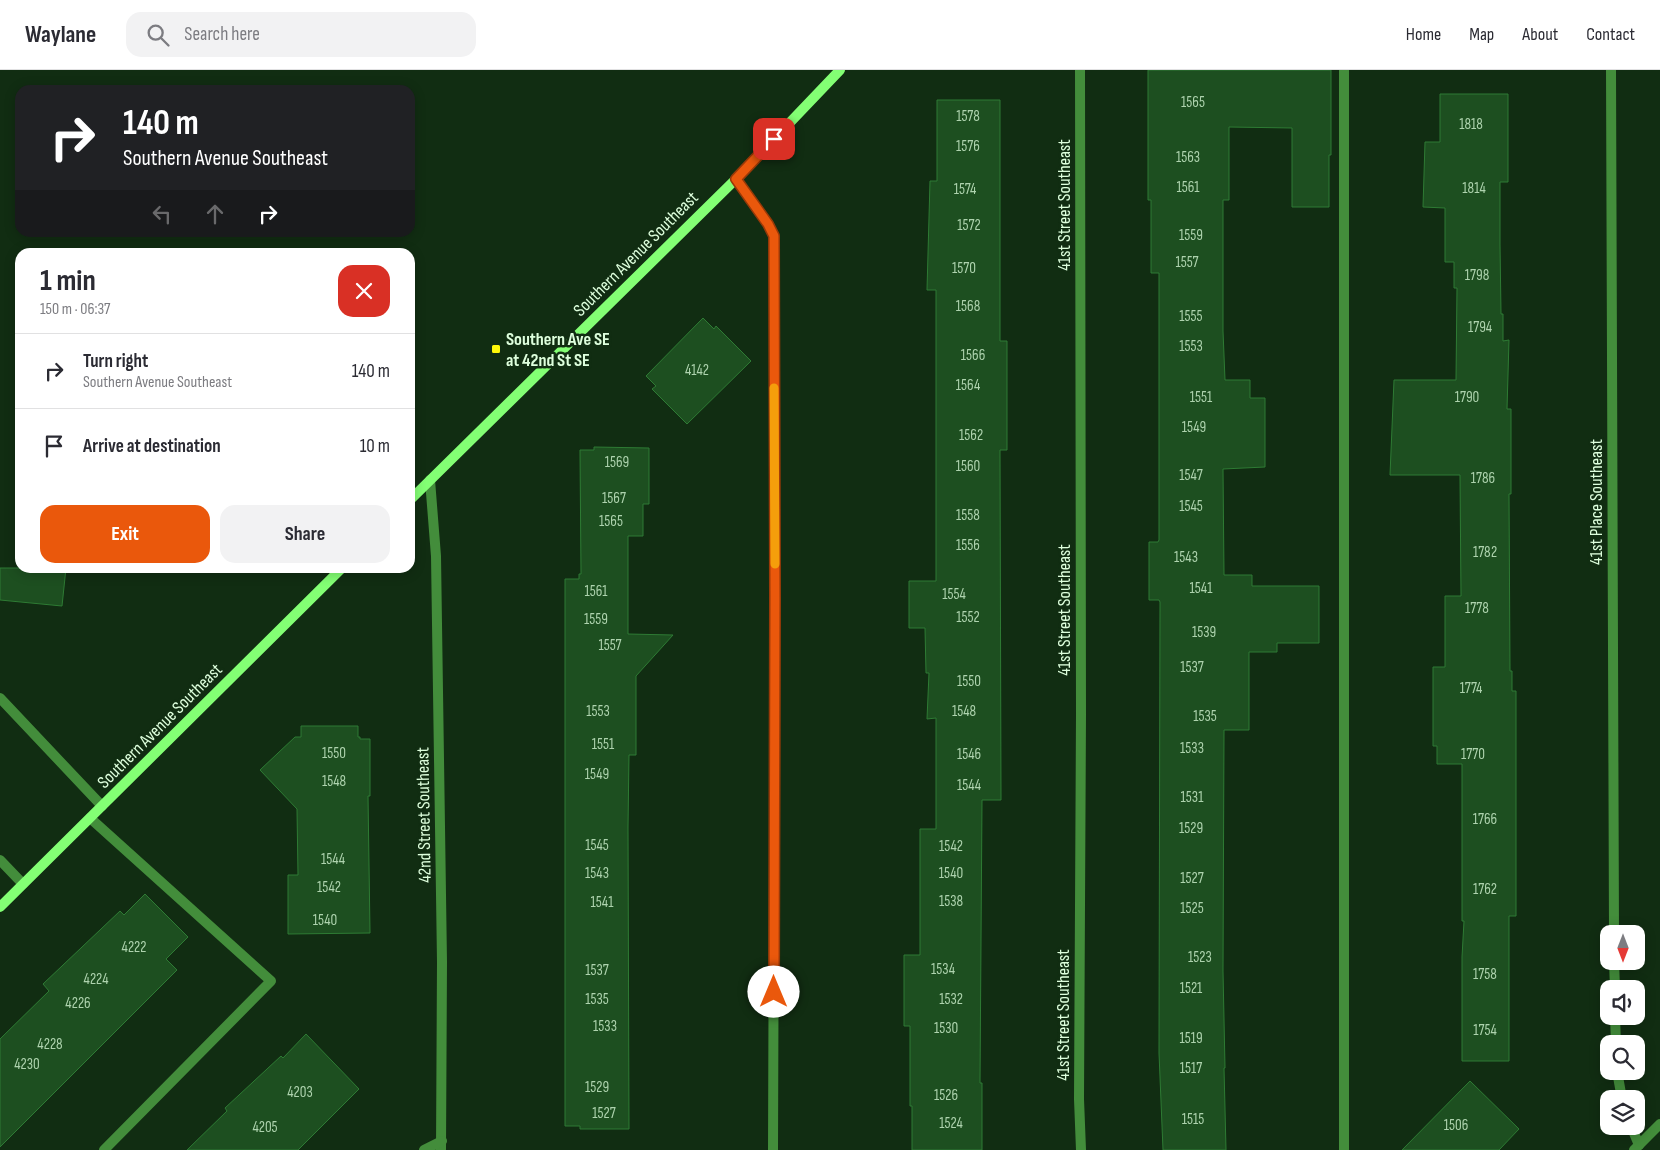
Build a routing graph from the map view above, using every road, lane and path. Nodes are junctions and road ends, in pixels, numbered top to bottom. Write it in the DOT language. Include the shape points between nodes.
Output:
graph roads {
  1 [pos="1080,70"];
  2 [pos="1344,70"];
  3 [pos="1611,70"];
  4 [pos="838,71"];
  5 [pos="736,179"];
  6 [pos="430,480"];
  7 [pos="415,495"];
  8 [pos="337,573"];
  9 [pos="0,698"];
  10 [pos="102,806"];
  11 [pos="90,818"];
  12 [pos="0,860"];
  13 [pos="23,884"];
  14 [pos="0,907"];
  15 [pos="1614,925"];
  16 [pos="1660,1124"];
  17 [pos="442,1145"];
  18 [pos="1636,1147"];
  19 [pos="104,1150"];
  20 [pos="424,1150"];
  21 [pos="773,1150"];
  22 [pos="1081,1150"];
  23 [pos="1344,1150"];
  1 -- 22 [label="street, 41st Street Southeast"];
  2 -- 23 [label="street"];
  3 -- 15 [label="street, 41st Place Southeast"];
  4 -- 5 [label="main road, Southern Avenue Southeast"];
  5 -- 6 [label="main road, Southern Avenue Southeast"];
  5 -- 21 [label="street" via="774,236"];
  6 -- 7 [label="main road, Southern Avenue Southeast"];
  6 -- 17 [label="street, 42nd Street Southeast" via="436,576"];
  8 -- 10 [label="main road, Southern Avenue Southeast"];
  9 -- 10 [label="street"];
  10 -- 11 [label="main road, Southern Avenue Southeast"];
  11 -- 13 [label="main road, Southern Avenue Southeast"];
  11 -- 19 [label="street" via="271,981"];
  12 -- 13 [label="street"];
  13 -- 14 [label="main road, Southern Avenue Southeast"];
  16 -- 18 [label="street"];
  17 -- 20 [label="street"];
}
